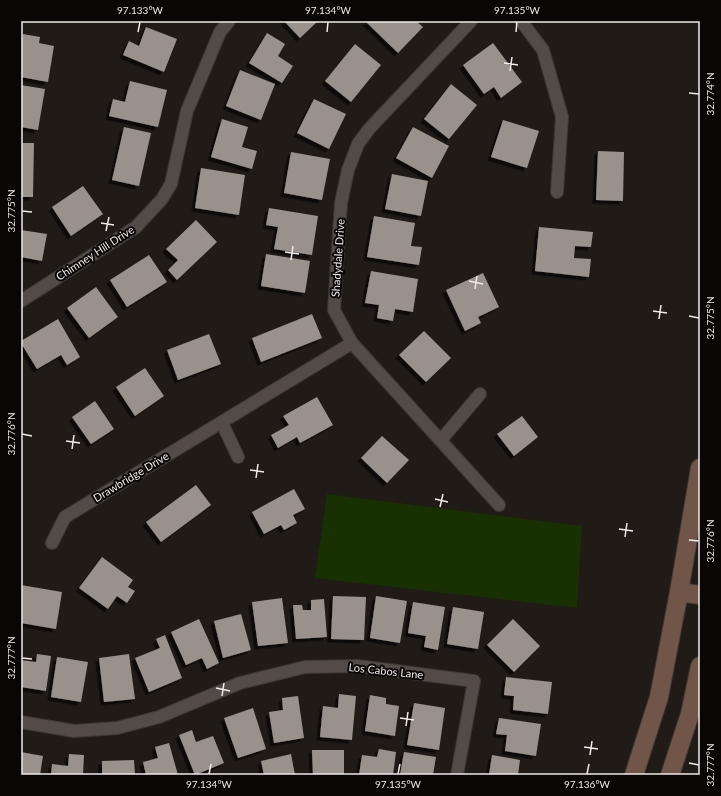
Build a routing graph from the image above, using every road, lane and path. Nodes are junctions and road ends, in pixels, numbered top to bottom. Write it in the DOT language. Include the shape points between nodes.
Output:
graph roads {
  1 [pos="229,21"];
  2 [pos="471,21"];
  3 [pos="521,21"];
  4 [pos="557,192"];
  5 [pos="21,300"];
  6 [pos="352,343"];
  7 [pos="480,394"];
  8 [pos="222,423"];
  9 [pos="441,440"];
  10 [pos="238,457"];
  11 [pos="700,468"];
  12 [pos="499,505"];
  13 [pos="52,543"];
  14 [pos="679,592"];
  15 [pos="700,595"];
  16 [pos="700,666"];
  17 [pos="21,722"];
  18 [pos="457,775"];
  19 [pos="634,775"];
  20 [pos="670,775"];
  1 -- 5 [label="street, Chimney Hill Drive" via="220,32 187,111 171,184 162,199 136,227"];
  2 -- 6 [label="street, Shadydale Drive" via="369,129 358,144 348,170 341,203 334,310"];
  3 -- 4 [label="street" via="543,50 562,117"];
  6 -- 8 [label="street, Drawbridge Drive"];
  6 -- 9 [label="street, Shadydale Drive"];
  7 -- 9 [label="street"];
  8 -- 10 [label="street"];
  8 -- 13 [label="street, Drawbridge Drive" via="64,517"];
  9 -- 12 [label="street, Shadydale Drive"];
  11 -- 14 [label="main road"];
  14 -- 15 [label="main road"];
  14 -- 19 [label="main road" via="659,698"];
  16 -- 20 [label="main road" via="690,714"];
  17 -- 18 [label="street, Los Cabos Lane" via="74,731 117,728 159,717 240,683 305,667 357,666 474,681"];
}
